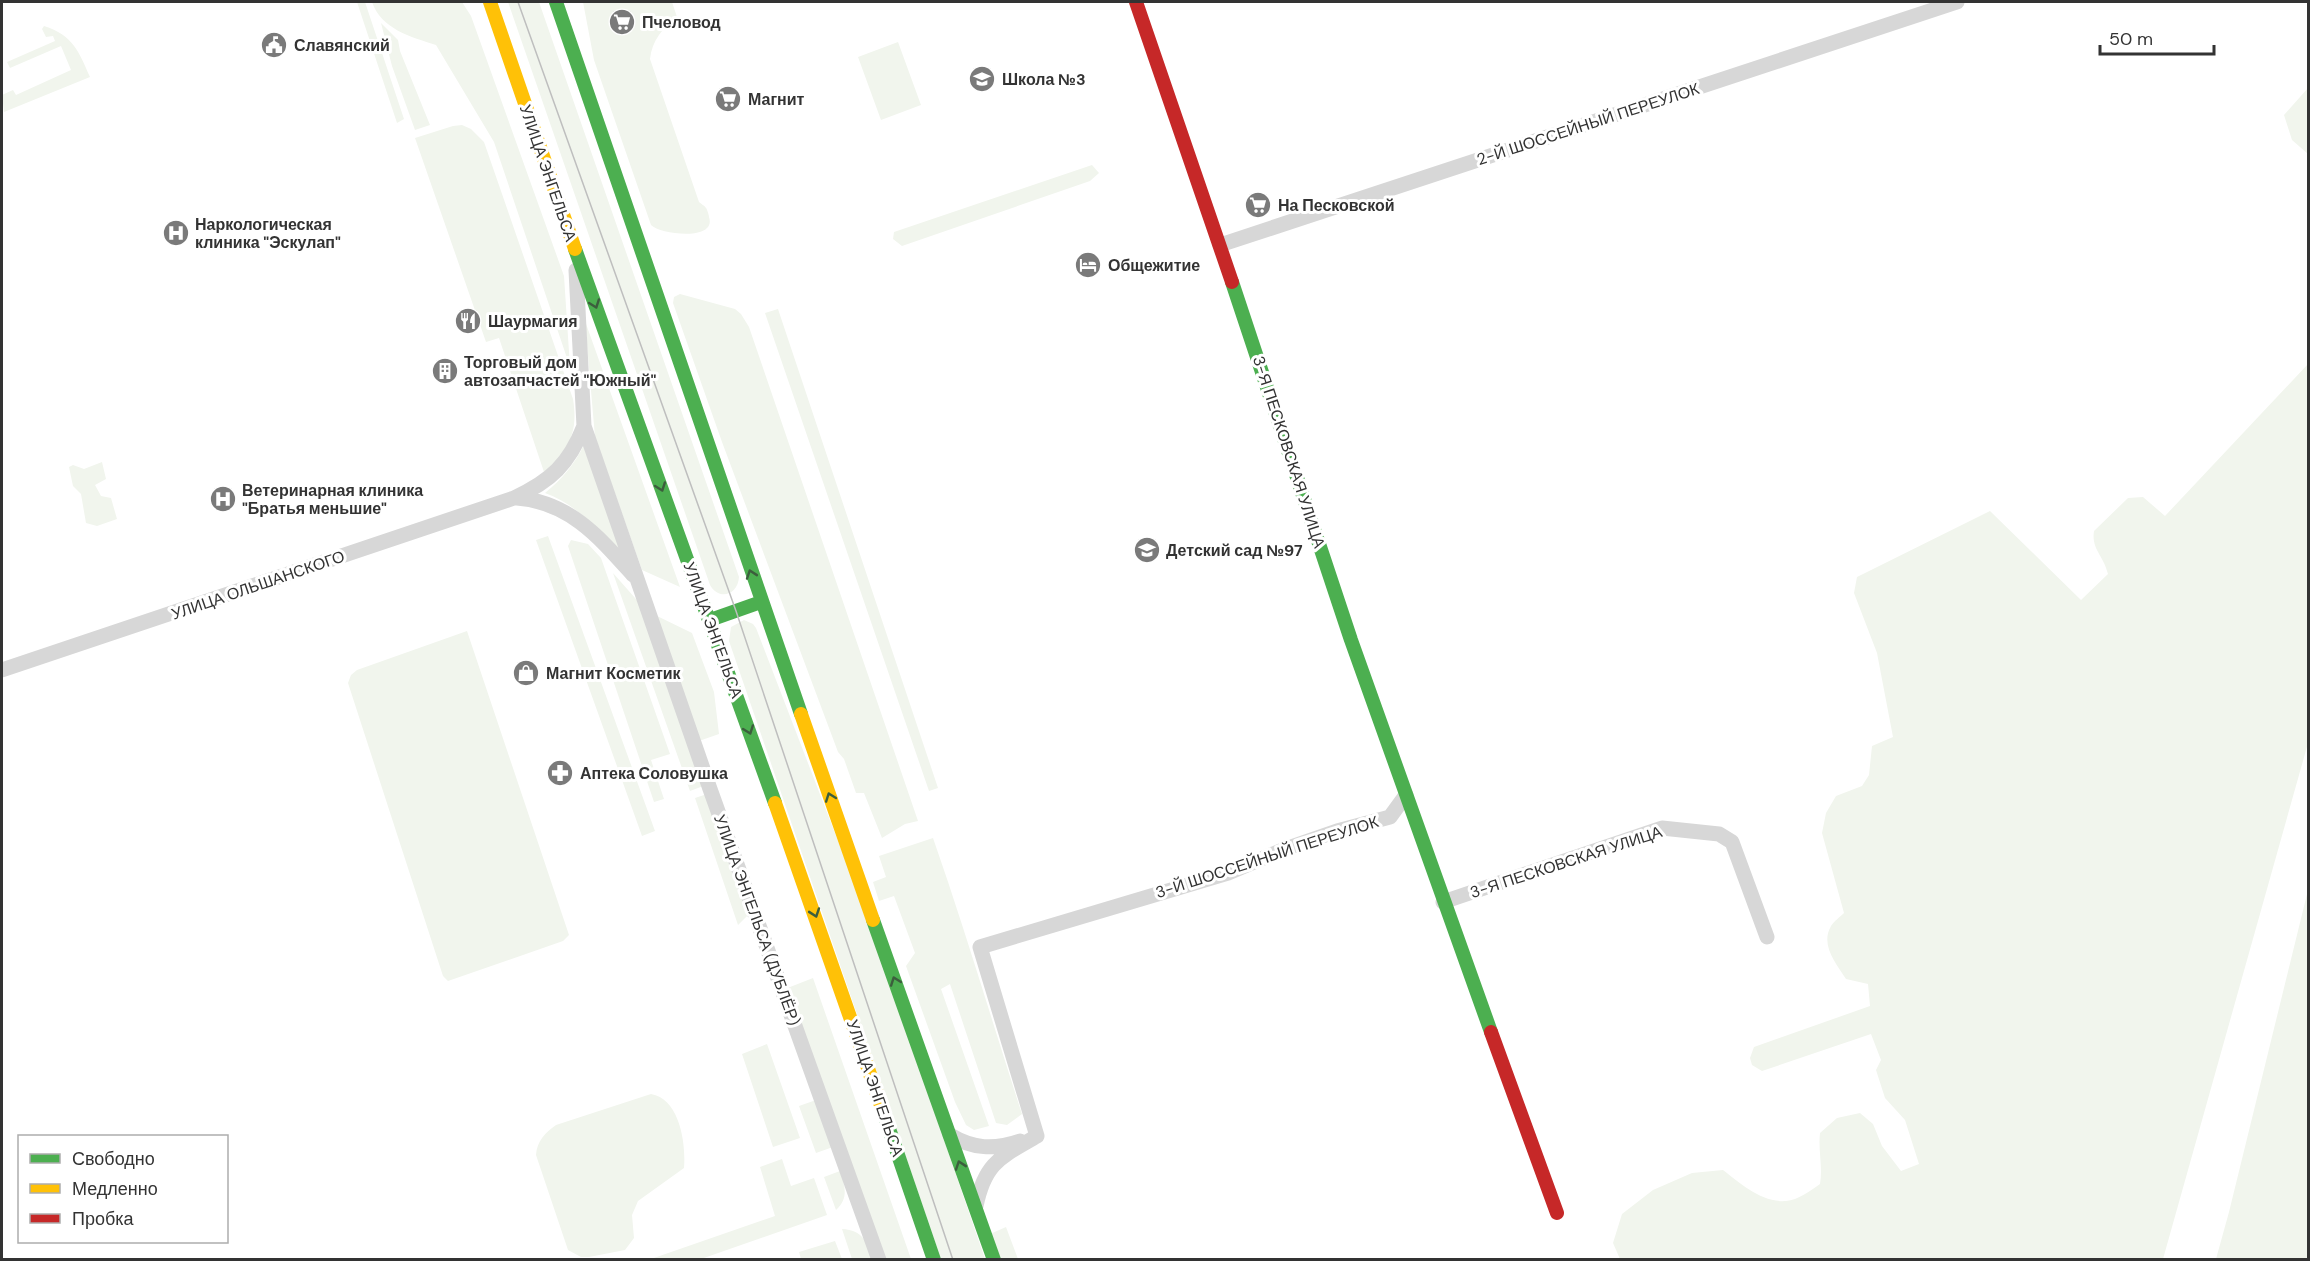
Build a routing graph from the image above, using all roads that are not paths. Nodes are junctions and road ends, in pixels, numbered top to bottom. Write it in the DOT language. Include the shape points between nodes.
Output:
graph roads {
  1 [pos="490,2"];
  2 [pos="556,2"];
  3 [pos="568,2"];
  4 [pos="1136,2"];
  5 [pos="1957,2"];
  6 [pos="476,5"];
  7 [pos="573,46"];
  8 [pos="514,74"];
  9 [pos="1220,245"];
  10 [pos="575,249"];
  11 [pos="584,426"];
  12 [pos="514,498"];
  13 [pos="638,580"];
  14 [pos="761,602"];
  15 [pos="710,620"];
  16 [pos="2,670"];
  17 [pos="1406,795"];
  18 [pos="1443,902"];
  19 [pos="1767,937"];
  20 [pos="950,1135"];
  21 [pos="1037,1136"];
  22 [pos="976,1206"];
  23 [pos="1557,1213"];
  24 [pos="879,1260"];
  25 [pos="934,1260"];
  26 [pos="994,1260"];
  1 -- 8 [label="main road, УЛИЦА ЭНГЕЛЬСА"];
  2 -- 7 [label="main road"];
  3 -- 7 [label="main road"];
  4 -- 9 [label="main road, 3-Я ПЕСКОВСКАЯ УЛИЦА"];
  5 -- 9 [label="street, 2-Й ШОССЕЙНЫЙ ПЕРЕУЛОК"];
  6 -- 8 [label="main road"];
  14 -- 7 [label="main road, one-way"];
  8 -- 10 [label="main road, УЛИЦА ЭНГЕЛЬСА"];
  9 -- 17 [label="main road, 3-Я ПЕСКОВСКАЯ УЛИЦА"];
  10 -- 11 [label="street"];
  10 -- 15 [label="main road, УЛИЦА ЭНГЕЛЬСА, one-way"];
  11 -- 12 [label="street, УЛИЦА ОЛЬШАНСКОГО" via="559,470 535,489"];
  11 -- 13 [label="street, УЛИЦА ЭНГЕЛЬСА (ДУБЛЁР)"];
  12 -- 13 [label="street" via="536,500 564,511 595,534"];
  12 -- 16 [label="street, УЛИЦА ОЛЬШАНСКОГО"];
  13 -- 24 [label="street, УЛИЦА ЭНГЕЛЬСА (ДУБЛЁР)"];
  14 -- 15 [label="main road"];
  20 -- 14 [label="main road, one-way"];
  15 -- 25 [label="main road, УЛИЦА ЭНГЕЛЬСА, one-way"];
  17 -- 18 [label="main road, 3-Я ПЕСКОВСКАЯ УЛИЦА"];
  17 -- 21 [label="street, 3-Й ШОССЕЙНЫЙ ПЕРЕУЛОК" via="1390,817 1304,842 1228,873 980,947"];
  18 -- 19 [label="street, 3-Я ПЕСКОВСКАЯ УЛИЦА" via="1662,828 1719,834 1732,842"];
  18 -- 23 [label="main road, 3-Я ПЕСКОВСКАЯ УЛИЦА"];
  20 -- 21 [label="street" via="964,1143 996,1148"];
  22 -- 20 [label="main road, one-way"];
  21 -- 22 [label="street" via="993,1164"];
  22 -- 26 [label="main road"];
}
